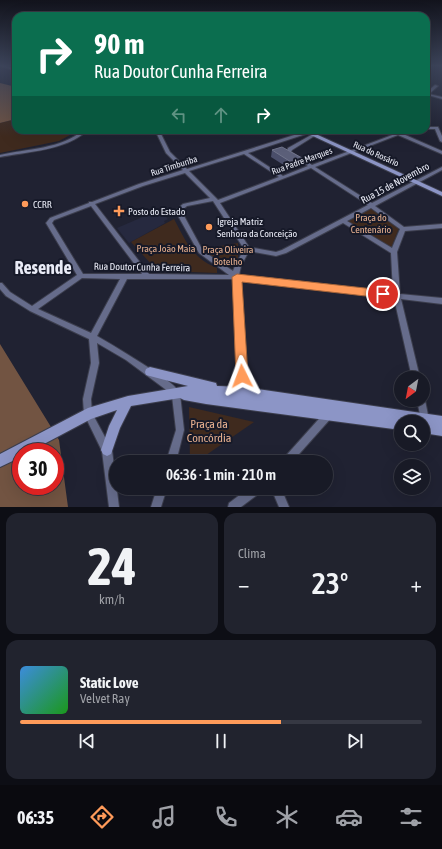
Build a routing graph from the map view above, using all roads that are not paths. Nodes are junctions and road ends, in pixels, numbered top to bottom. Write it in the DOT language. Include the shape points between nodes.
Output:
graph roads {
  1 [pos="430,95"];
  2 [pos="442,98"];
  3 [pos="442,123"];
  4 [pos="439,131"];
  5 [pos="82,134"];
  6 [pos="159,134"];
  7 [pos="302,134"];
  8 [pos="306,134"];
  9 [pos="312,134"];
  10 [pos="398,134"];
  11 [pos="442,141"];
  12 [pos="244,152"];
  13 [pos="350,152"];
  14 [pos="442,153"];
  15 [pos="0,156"];
  16 [pos="310,167"];
  17 [pos="442,168"];
  18 [pos="186,171"];
  19 [pos="282,177"];
  20 [pos="417,182"];
  21 [pos="442,194"];
  22 [pos="216,200"];
  23 [pos="91,204"];
  24 [pos="372,205"];
  25 [pos="343,221"];
  26 [pos="442,226"];
  27 [pos="403,229"];
  28 [pos="247,249"];
  29 [pos="394,252"];
  30 [pos="81,276"];
  31 [pos="125,276"];
  32 [pos="148,277"];
  33 [pos="237,277"];
  34 [pos="0,285"];
  35 [pos="397,296"];
  36 [pos="442,301"];
  37 [pos="32,310"];
  38 [pos="93,337"];
  39 [pos="414,371"];
  40 [pos="150,372"];
  41 [pos="222,390"];
  42 [pos="243,392"];
  43 [pos="178,394"];
  44 [pos="128,402"];
  45 [pos="329,410"];
  46 [pos="88,414"];
  47 [pos="394,420"];
  48 [pos="442,422"];
  49 [pos="394,423"];
  50 [pos="430,424"];
  51 [pos="430,426"];
  52 [pos="442,430"];
  53 [pos="107,450"];
  54 [pos="173,455"];
  55 [pos="292,455"];
  56 [pos="0,461"];
  57 [pos="160,495"];
  58 [pos="248,495"];
  59 [pos="279,495"];
  60 [pos="114,507"];
  61 [pos="156,507"];
  62 [pos="233,507"];
  63 [pos="284,507"];
  1 -- 2 [label="street"];
  3 -- 4 [label="street"];
  4 -- 11 [label="street"];
  5 -- 15 [label="street" via="67,142"];
  6 -- 18 [label="street" via="168,153"];
  7 -- 12 [label="street, Rua Timburiba"];
  8 -- 16 [label="street" via="289,150"];
  9 -- 13 [label="main road, Rua do Rosário"];
  10 -- 13 [label="street, Rua Padre Marques"];
  10 -- 14 [label="street"];
  12 -- 18 [label="street, Rua Timburiba"];
  12 -- 19 [label="street"];
  13 -- 16 [label="street, Rua Padre Marques"];
  13 -- 20 [label="main road, Rua do Rosário"];
  16 -- 19 [label="street, Rua Padre Marques"];
  16 -- 24 [label="street"];
  17 -- 20 [label="street, Rua 15 de Novembro"];
  18 -- 22 [label="street"];
  18 -- 23 [label="street, Rua Timburiba"];
  19 -- 22 [label="street, Rua Padre Marques"];
  20 -- 21 [label="main road, Rua do Rosário"];
  20 -- 24 [label="street, Rua 15 de Novembro"];
  22 -- 28 [label="street"];
  22 -- 33 [label="street, Rua Padre Marques" via="185,205 180,208 180,214 201,252"];
  23 -- 30 [label="street, Rua Timburiba" via="55,217 49,223"];
  23 -- 32 [label="street"];
  24 -- 25 [label="street, Rua 15 de Novembro"];
  24 -- 27 [label="street"];
  25 -- 28 [label="street, Rua 15 de Novembro" via="280,254"];
  25 -- 29 [label="street"];
  26 -- 27 [label="street"];
  27 -- 29 [label="street"];
  28 -- 33 [label="street" via="238,266"];
  29 -- 35 [label="street"];
  30 -- 31 [label="street, Rua Doutor Cunha Ferreira"];
  30 -- 37 [label="street"];
  31 -- 32 [label="street, Rua Doutor Cunha Ferreira"];
  31 -- 38 [label="street"];
  32 -- 33 [label="street, Rua Doutor Cunha Ferreira"];
  33 -- 35 [label="street, Rua Doutor Cunha Ferreira"];
  33 -- 42 [label="street"];
  34 -- 37 [label="street" via="8,294"];
  35 -- 36 [label="street, Rua Doutor Cunha Ferreira"];
  35 -- 39 [label="street"];
  37 -- 38 [label="street"];
  38 -- 40 [label="street"];
  38 -- 46 [label="street" via="95,363 87,399"];
  40 -- 41 [label="main road"];
  40 -- 43 [label="street"];
  41 -- 42 [label="main road"];
  41 -- 43 [label="main road" via="198,390"];
  42 -- 45 [label="main road"];
  43 -- 44 [label="main road"];
  43 -- 45 [label="main road" via="206,399"];
  43 -- 54 [label="street" via="180,430"];
  44 -- 46 [label="main road"];
  44 -- 53 [label="main road" via="115,426"];
  45 -- 47 [label="main road"];
  45 -- 49 [label="main road"];
  45 -- 55 [label="street"];
  46 -- 53 [label="street"];
  46 -- 56 [label="main road"];
  48 -- 50 [label="main road"];
  51 -- 52 [label="main road"];
  53 -- 60 [label="street"];
  57 -- 61 [label="street"];
  58 -- 62 [label="street"];
  59 -- 63 [label="street"];
}
